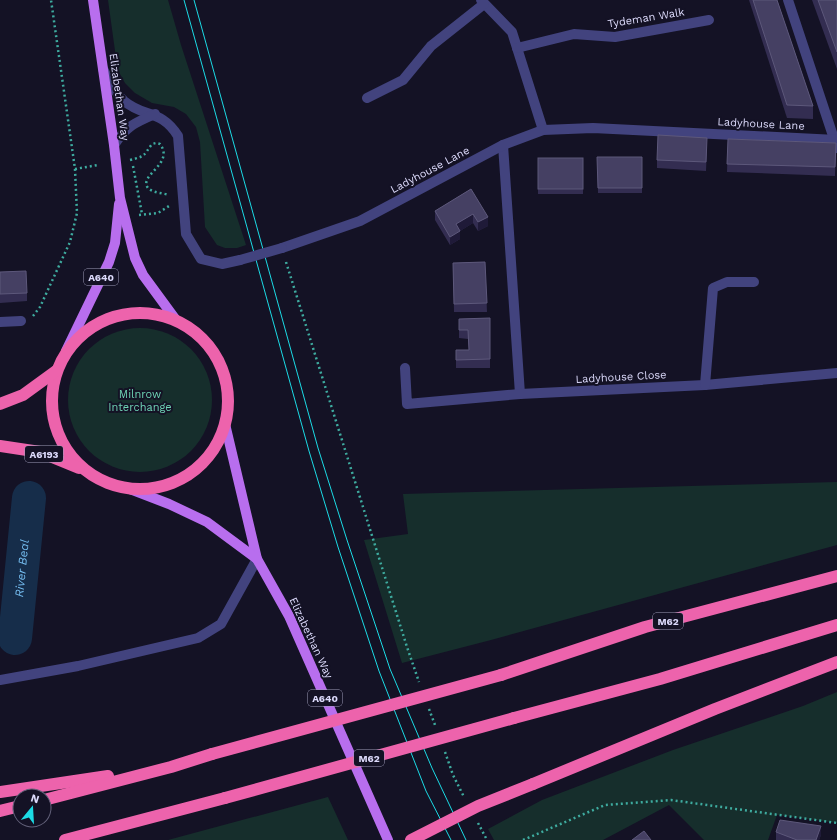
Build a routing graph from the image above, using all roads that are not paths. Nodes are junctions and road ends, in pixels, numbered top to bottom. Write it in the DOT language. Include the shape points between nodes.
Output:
graph roads {
  1 [pos="93,0"];
  2 [pos="788,0"];
  3 [pos="483,2"];
  4 [pos="709,20"];
  5 [pos="517,48"];
  6 [pos="103,69"];
  7 [pos="367,98"];
  8 [pos="155,114"];
  9 [pos="543,130"];
  10 [pos="836,143"];
  11 [pos="114,145"];
  12 [pos="503,146"];
  13 [pos="120,198"];
  14 [pos="754,282"];
  15 [pos="176,320"];
  16 [pos="0,322"];
  17 [pos="21,322"];
  18 [pos="66,351"];
  19 [pos="405,368"];
  20 [pos="56,371"];
  21 [pos="837,373"];
  22 [pos="705,386"];
  23 [pos="520,394"];
  24 [pos="0,404"];
  25 [pos="225,424"];
  26 [pos="0,446"];
  27 [pos="86,470"];
  28 [pos="130,489"];
  29 [pos="257,558"];
  30 [pos="837,576"];
  31 [pos="837,625"];
  32 [pos="837,662"];
  33 [pos="0,680"];
  34 [pos="171,766"];
  35 [pos="0,792"];
  36 [pos="52,798"];
  37 [pos="12,808"];
  38 [pos="0,811"];
  39 [pos="65,840"];
  40 [pos="388,840"];
  41 [pos="411,840"];
  1 -- 6 [label="main road, Elizabethan Way / A640"];
  2 -- 10 [label="street"];
  3 -- 5 [label="street" via="512,32"];
  3 -- 7 [label="street" via="431,46 403,80"];
  4 -- 5 [label="street, Tydeman Walk" via="615,37 574,34"];
  5 -- 9 [label="street"];
  6 -- 8 [label="street, Ladyhouse Lane" via="117,94 142,111"];
  6 -- 11 [label="main road, Elizabethan Way / A640"];
  8 -- 11 [label="street" via="133,124 123,132"];
  8 -- 12 [label="street, Ladyhouse Lane, bridge" via="172,126 178,136 186,234 201,259 222,264 282,248 360,221"];
  9 -- 10 [label="street, Ladyhouse Lane" via="593,128"];
  9 -- 12 [label="street, Ladyhouse Lane"];
  11 -- 13 [label="main road, Elizabethan Way / A640"];
  12 -- 23 [label="street"];
  13 -- 15 [label="main road, Elizabethan Way / A640" via="135,258 143,275"];
  13 -- 18 [label="main road, Elizabethan Way / A640" via="109,262"];
  14 -- 22 [label="street" via="727,282 713,288"];
  15 -- 18 [label="highway, A640" via="152,313 121,314 104,320 83,333"];
  15 -- 25 [label="highway, A640" via="197,333 214,352 224,374 228,399"];
  16 -- 17 [label="street"];
  18 -- 20 [label="highway, A640"];
  19 -- 23 [label="street, Ladyhouse Close" via="407,404"];
  20 -- 24 [label="highway" via="23,395"];
  20 -- 27 [label="highway, A640" via="51,392 52,415 58,436 70,455"];
  21 -- 22 [label="street, Ladyhouse Close"];
  22 -- 23 [label="street, Ladyhouse Close"];
  25 -- 28 [label="highway, A640" via="216,447 200,466 184,477 155,488"];
  25 -- 29 [label="main road, Elizabethan Way / A640"];
  26 -- 27 [label="highway, A6193" via="40,452"];
  27 -- 28 [label="highway, A640" via="107,483"];
  28 -- 29 [label="main road, Elizabethan Way / A640" via="207,522"];
  29 -- 33 [label="street" via="221,624 198,638 78,666"];
  29 -- 40 [label="main road, Elizabethan Way / A640" via="289,616"];
  30 -- 34 [label="highway, M62, bridge" via="645,628 501,676"];
  31 -- 39 [label="highway, M62, bridge" via="660,679"];
  32 -- 41 [label="highway, bridge" via="478,806"];
  34 -- 35 [label="highway, M62"];
  34 -- 36 [label="highway, M62"];
  37 -- 38 [label="highway"];
}
